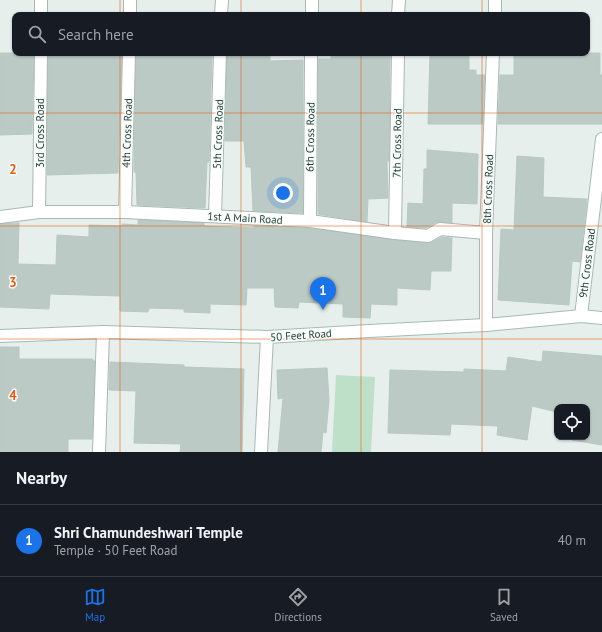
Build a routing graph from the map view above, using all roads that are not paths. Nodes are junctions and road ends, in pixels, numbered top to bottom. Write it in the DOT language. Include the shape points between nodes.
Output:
graph roads {
  1 [pos="41,0"];
  2 [pos="130,0"];
  3 [pos="222,0"];
  4 [pos="312,0"];
  5 [pos="399,0"];
  6 [pos="495,0"];
  7 [pos="41,12"];
  8 [pos="130,12"];
  9 [pos="221,12"];
  10 [pos="312,12"];
  11 [pos="398,12"];
  12 [pos="494,12"];
  13 [pos="41,56"];
  14 [pos="129,56"];
  15 [pos="220,56"];
  16 [pos="311,56"];
  17 [pos="398,56"];
  18 [pos="493,56"];
  19 [pos="602,139"];
  20 [pos="39,212"];
  21 [pos="125,212"];
  22 [pos="215,216"];
  23 [pos="0,217"];
  24 [pos="310,221"];
  25 [pos="396,233"];
  26 [pos="486,233"];
  27 [pos="581,316"];
  28 [pos="602,318"];
  29 [pos="486,325"];
  30 [pos="103,332"];
  31 [pos="0,336"];
  32 [pos="267,337"];
  33 [pos="99,452"];
  34 [pos="261,452"];
  1 -- 7 [label="street"];
  2 -- 8 [label="street"];
  3 -- 9 [label="street"];
  4 -- 10 [label="street"];
  5 -- 11 [label="street"];
  6 -- 12 [label="street"];
  13 -- 20 [label="street, 3rd Cross Road"];
  14 -- 21 [label="street, 4th Cross Road"];
  15 -- 22 [label="street, 5th Cross Road"];
  16 -- 24 [label="street, 6th Cross Road"];
  17 -- 25 [label="street, 7th Cross Road"];
  18 -- 26 [label="street, 8th Cross Road"];
  19 -- 27 [label="street, 9th Cross Road"];
  20 -- 21 [label="street, 1st A Main Road"];
  20 -- 23 [label="street, 1st A Main Road"];
  21 -- 22 [label="street, 1st A Main Road"];
  22 -- 24 [label="street, 1st A Main Road"];
  24 -- 25 [label="street, 1st A Main Road"];
  25 -- 26 [label="street, 1st A Main Road" via="428,236 440,229"];
  26 -- 29 [label="street, 8th Cross Road"];
  27 -- 28 [label="street, 50 Feet Road"];
  27 -- 29 [label="street, 50 Feet Road"];
  29 -- 32 [label="street, 50 Feet Road"];
  30 -- 31 [label="street, 50 Feet Road"];
  30 -- 32 [label="street, 50 Feet Road"];
  30 -- 33 [label="street"];
  32 -- 34 [label="street"];
}
